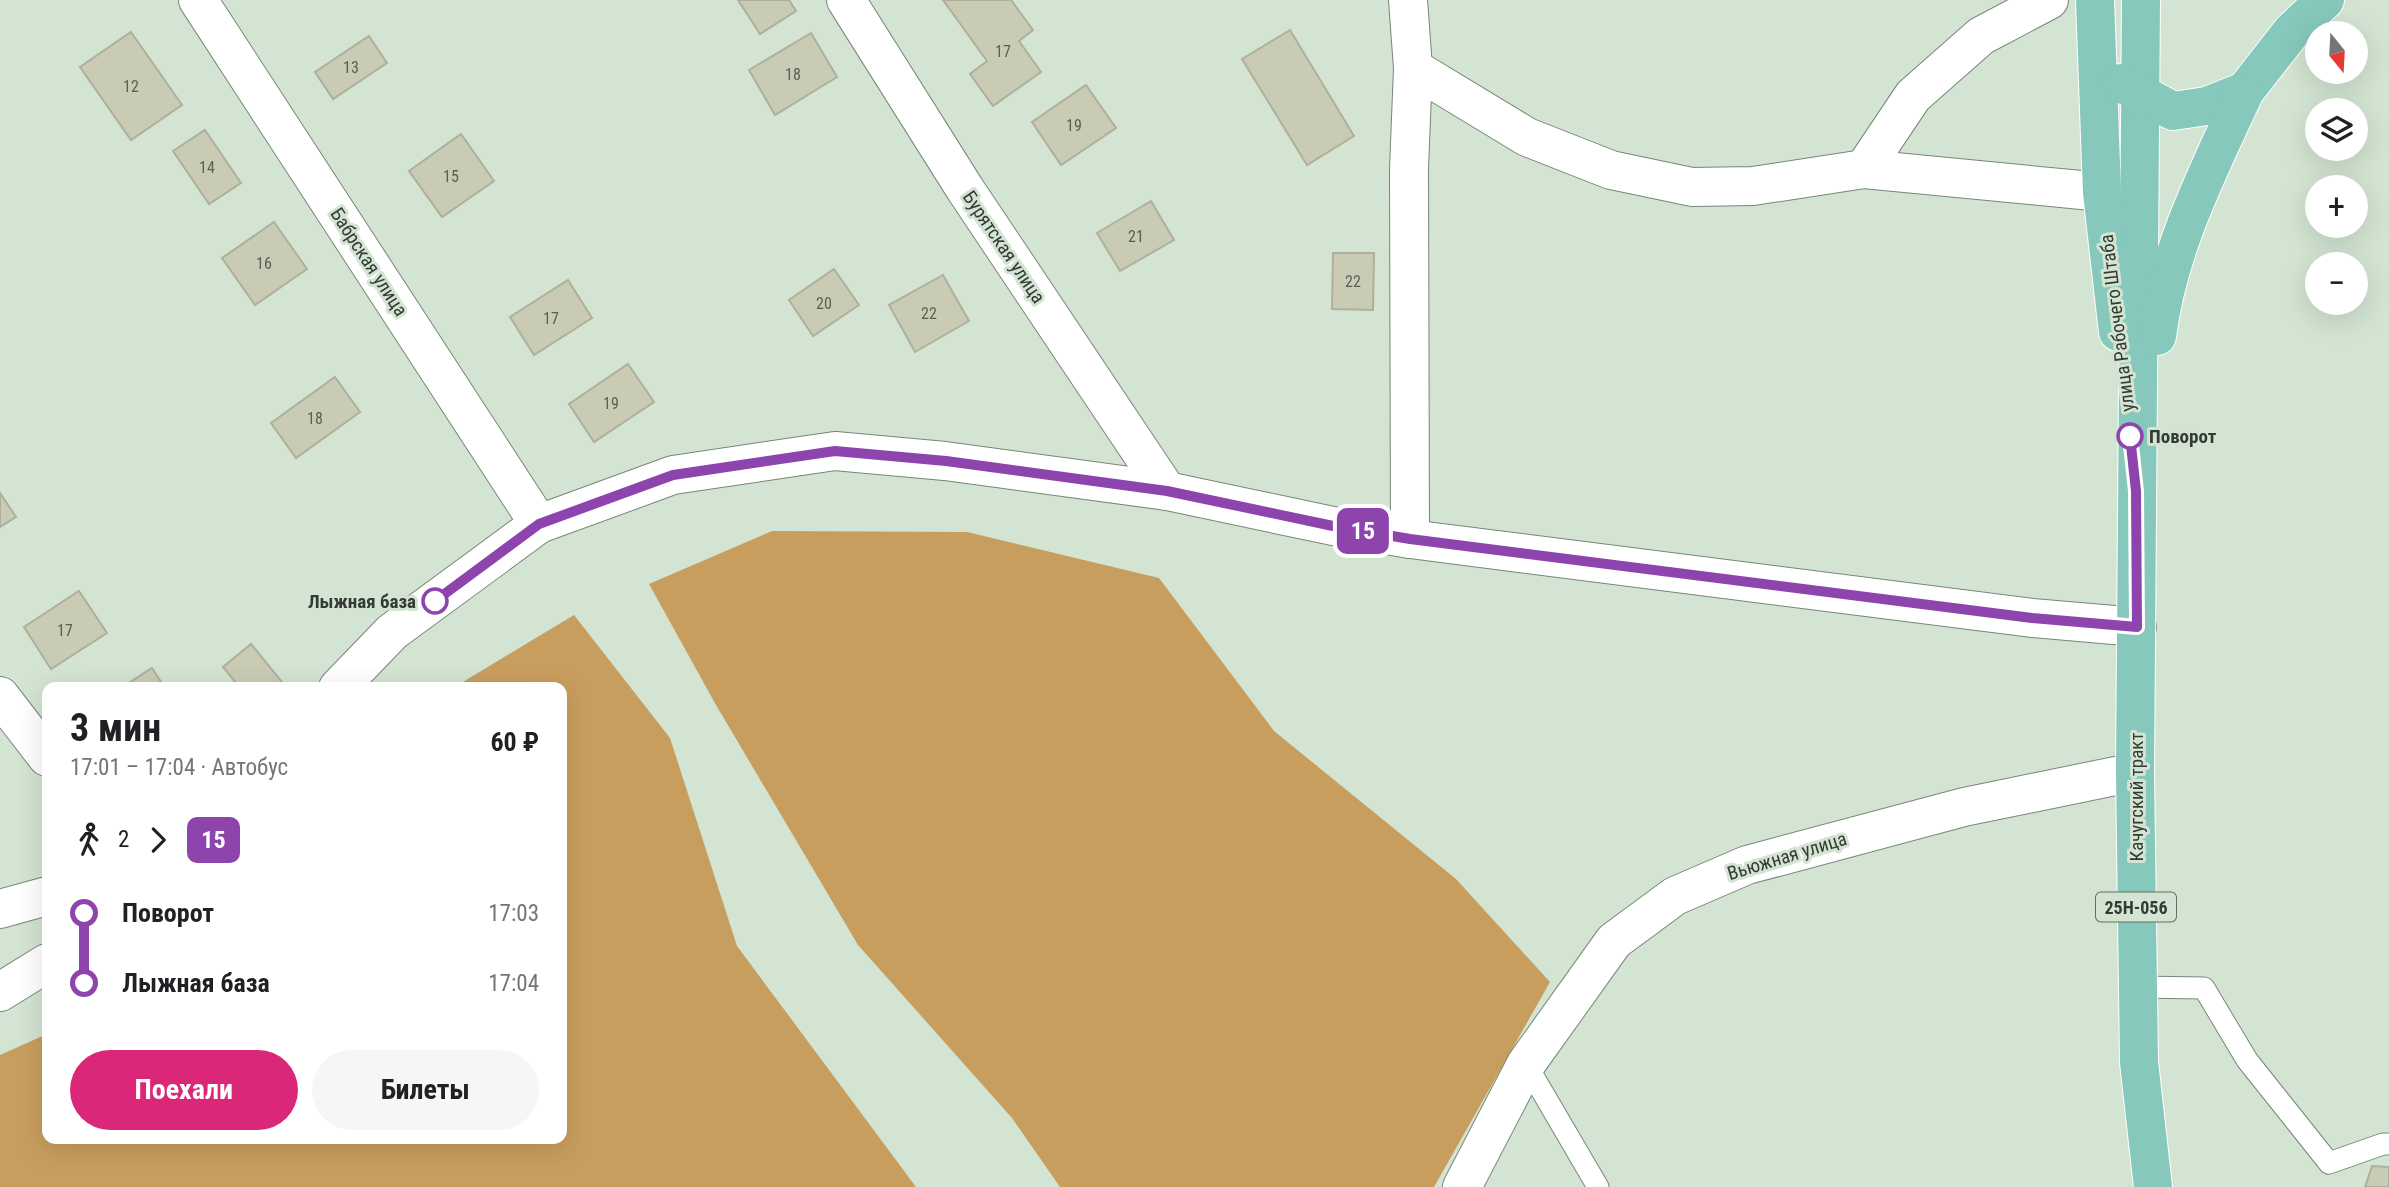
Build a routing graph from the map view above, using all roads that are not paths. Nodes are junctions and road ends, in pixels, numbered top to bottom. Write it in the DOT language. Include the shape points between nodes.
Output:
graph roads {
  1 [pos="198,0"];
  2 [pos="846,0"];
  3 [pos="1408,0"];
  4 [pos="2049,0"];
  5 [pos="2095,0"];
  6 [pos="2141,0"];
  7 [pos="2325,0"];
  8 [pos="2096,67"];
  9 [pos="1413,68"];
  10 [pos="2245,91"];
  11 [pos="2141,96"];
  12 [pos="1864,169"];
  13 [pos="2102,192"];
  14 [pos="1167,491"];
  15 [pos="2136,491"];
  16 [pos="539,524"];
  17 [pos="1410,539"];
  18 [pos="2137,627"];
  19 [pos="344,682"];
  20 [pos="0,696"];
  21 [pos="42,751"];
  22 [pos="2134,772"];
  23 [pos="42,897"];
  24 [pos="0,909"];
  25 [pos="42,966"];
  26 [pos="2137,987"];
  27 [pos="0,992"];
  28 [pos="1527,1064"];
  29 [pos="2389,1144"];
  30 [pos="1462,1187"];
  31 [pos="1598,1187"];
  32 [pos="2153,1187"];
  1 -- 16 [label="street, Бабрская улица"];
  2 -- 14 [label="street, Бурятская улица" via="965,189"];
  3 -- 9 [label="street"];
  4 -- 12 [label="street" via="1981,36 1913,96"];
  5 -- 8 [label="main road, улица Рабочего Штаба"];
  6 -- 11 [label="main road, улица Рабочего Штаба"];
  7 -- 10 [label="main road" via="2292,31"];
  8 -- 11 [label="main road"];
  8 -- 13 [label="main road, улица Рабочего Штаба"];
  9 -- 12 [label="street" via="1527,137 1611,170 1692,187 1753,186"];
  9 -- 17 [label="street"];
  10 -- 11 [label="main road" via="2207,106 2173,111"];
  10 -- 15 [label="main road" via="2191,209 2162,298"];
  11 -- 15 [label="main road, улица Рабочего Штаба"];
  12 -- 13 [label="street"];
  13 -- 15 [label="main road, улица Рабочего Штаба"];
  14 -- 16 [label="street" via="835,451 673,475"];
  14 -- 17 [label="street"];
  15 -- 18 [label="main road, Качугский тракт / 25Н-056"];
  16 -- 19 [label="street" via="392,632"];
  17 -- 18 [label="street" via="2032,618"];
  18 -- 22 [label="main road, Качугский тракт / 25Н-056"];
  20 -- 21 [label="street"];
  22 -- 26 [label="main road, Качугский тракт / 25Н-056"];
  22 -- 28 [label="street, Вьюжная улица" via="1964,807 1747,865 1675,896 1614,941"];
  23 -- 24 [label="street"];
  25 -- 27 [label="street"];
  26 -- 29 [label="lane" via="2204,988 2247,1059 2329,1163"];
  26 -- 32 [label="main road, Качугский тракт / 25Н-056" via="2138,1062"];
  28 -- 30 [label="street, Вьюжная улица"];
  28 -- 31 [label="lane"];
}
